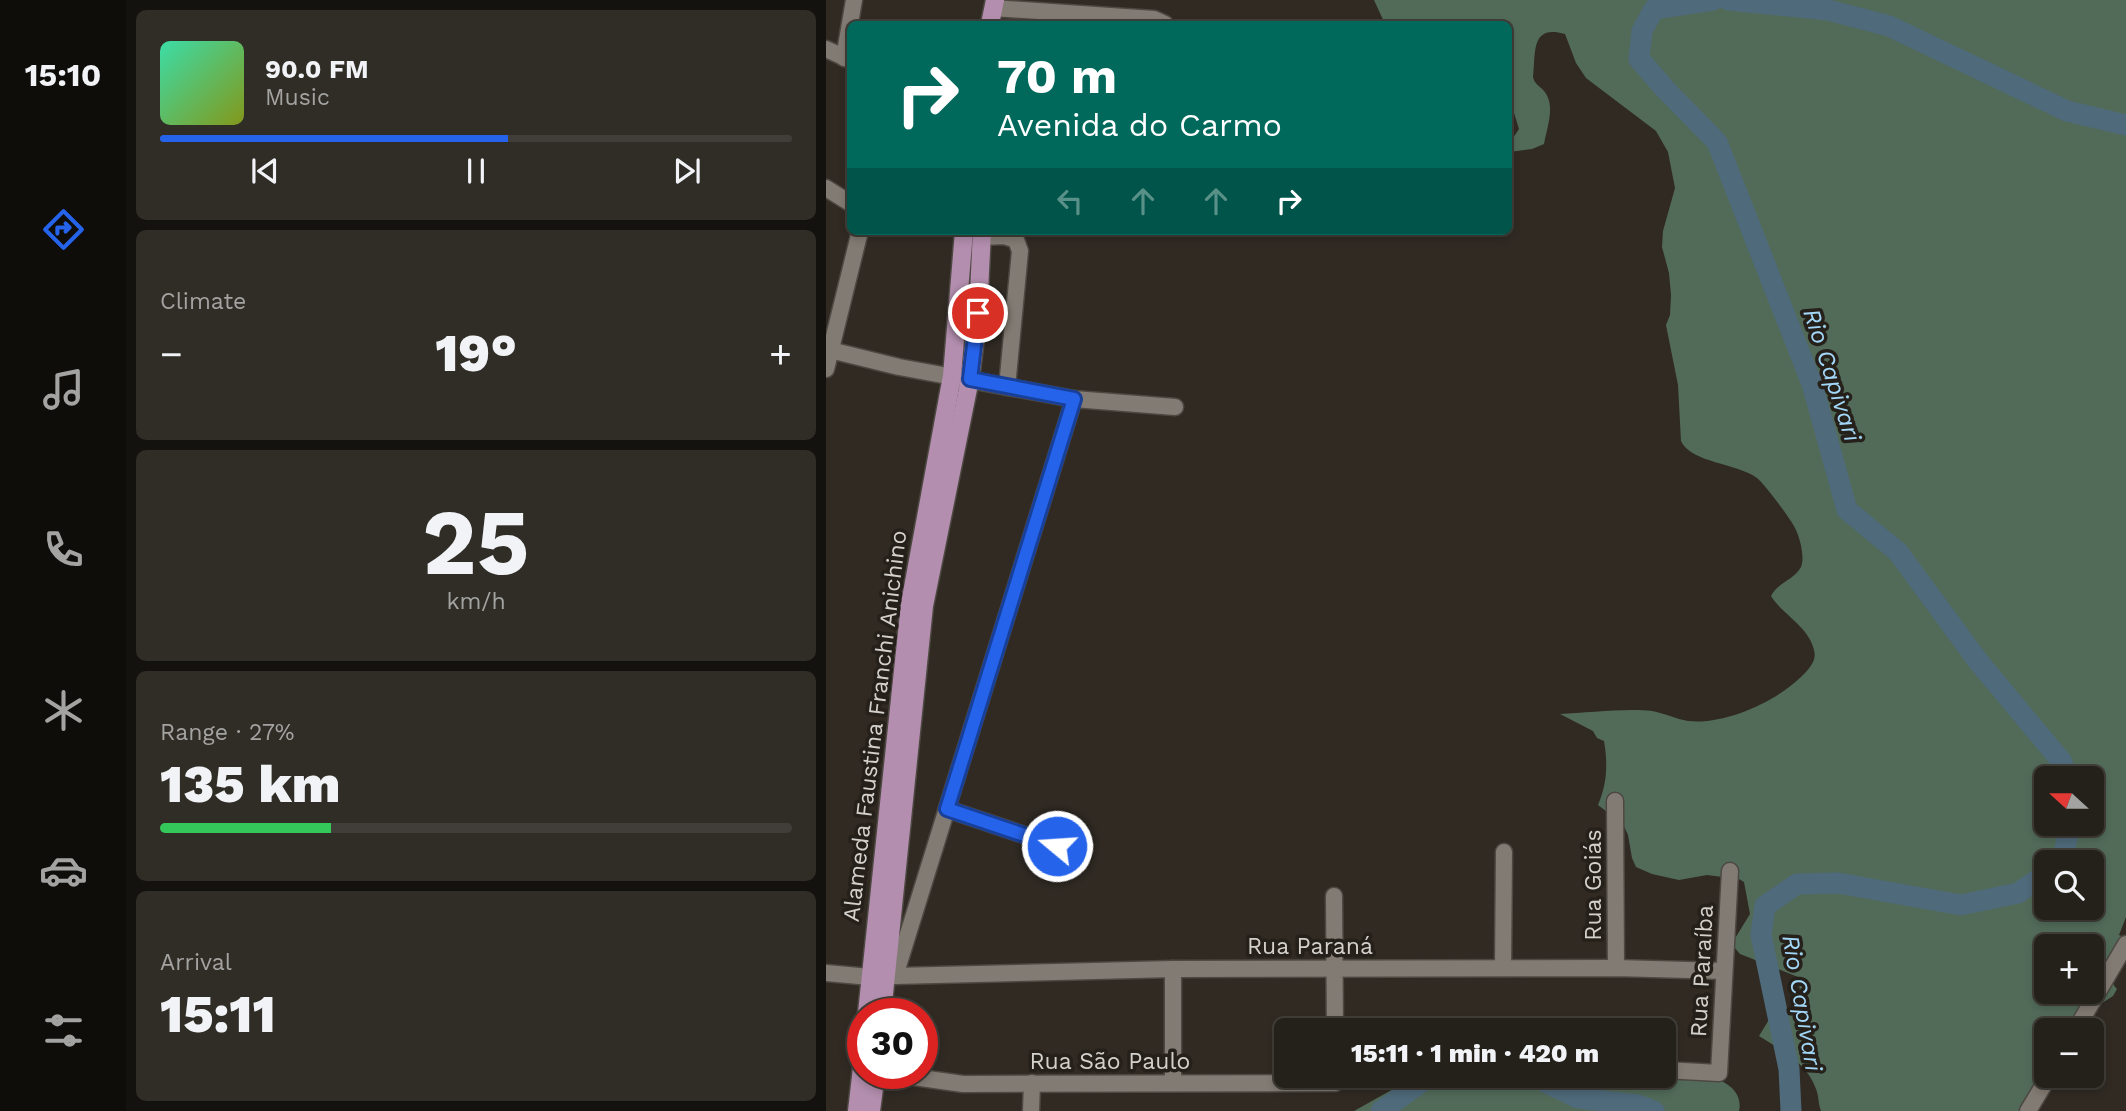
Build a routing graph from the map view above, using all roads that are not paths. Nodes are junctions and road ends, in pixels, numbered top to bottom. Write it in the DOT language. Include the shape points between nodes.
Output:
graph roads {
  1 [pos="854,0"];
  2 [pos="993,11"];
  3 [pos="852,21"];
  4 [pos="1158,21"];
  5 [pos="826,49"];
  6 [pos="847,59"];
  7 [pos="826,188"];
  8 [pos="847,201"];
  9 [pos="859,235"];
  10 [pos="964,235"];
  11 [pos="982,235"];
  12 [pos="993,235"];
  13 [pos="828,350"];
  14 [pos="826,369"];
  15 [pos="961,377"];
  16 [pos="1007,387"];
  17 [pos="1074,399"];
  18 [pos="1175,407"];
  19 [pos="1615,801"];
  20 [pos="947,809"];
  21 [pos="1057,846"];
  22 [pos="1504,852"];
  23 [pos="1730,871"];
  24 [pos="1334,895"];
  25 [pos="2126,944"];
  26 [pos="1334,968"];
  27 [pos="1503,968"];
  28 [pos="1616,968"];
  29 [pos="1173,969"];
  30 [pos="1724,971"];
  31 [pos="826,973"];
  32 [pos="883,977"];
  33 [pos="874,998"];
  34 [pos="882,998"];
  35 [pos="1335,1018"];
  36 [pos="2083,1018"];
  37 [pos="1676,1071"];
  38 [pos="938,1080"];
  39 [pos="1274,1081"];
  40 [pos="1032,1083"];
  41 [pos="1173,1083"];
  42 [pos="2042,1088"];
  43 [pos="862,1089"];
  44 [pos="868,1089"];
  45 [pos="857,1111"];
  46 [pos="871,1111"];
  47 [pos="1031,1111"];
  48 [pos="2028,1111"];
  1 -- 3 [label="street"];
  2 -- 4 [label="street"];
  5 -- 6 [label="street"];
  7 -- 8 [label="street"];
  9 -- 13 [label="street"];
  10 -- 15 [label="main road, Alameda Faustina Franchi Anichino"];
  11 -- 15 [label="main road, Alameda Faustina Franchi Anichino" via="978,313"];
  12 -- 16 [label="street" via="1016,240 1020,251"];
  13 -- 14 [label="street"];
  13 -- 15 [label="street"];
  15 -- 16 [label="street"];
  15 -- 32 [label="main road, Alameda Faustina Franchi Anichino" via="917,605"];
  16 -- 17 [label="street"];
  17 -- 18 [label="street"];
  17 -- 20 [label="street"];
  19 -- 28 [label="street, Rua Goiás"];
  20 -- 21 [label="street"];
  20 -- 32 [label="street"];
  22 -- 27 [label="street"];
  23 -- 30 [label="street, Rua Paraíba"];
  24 -- 26 [label="street"];
  25 -- 36 [label="street"];
  26 -- 27 [label="street, Rua Paraná"];
  26 -- 29 [label="street, Rua Paraná"];
  26 -- 35 [label="street"];
  27 -- 28 [label="street, Rua Paraná"];
  28 -- 30 [label="street, Rua Paraná"];
  29 -- 32 [label="street, Rua Paraná"];
  29 -- 41 [label="street"];
  30 -- 37 [label="street, Rua Paraíba" via="1719,1073"];
  31 -- 32 [label="street, Rua Paraná"];
  32 -- 33 [label="main road"];
  32 -- 34 [label="main road"];
  38 -- 40 [label="street, Rua São Paulo"];
  39 -- 41 [label="street, Rua São Paulo"];
  40 -- 41 [label="street, Rua São Paulo"];
  40 -- 47 [label="street"];
  42 -- 48 [label="street"];
  43 -- 45 [label="main road"];
  44 -- 46 [label="main road"];
}
